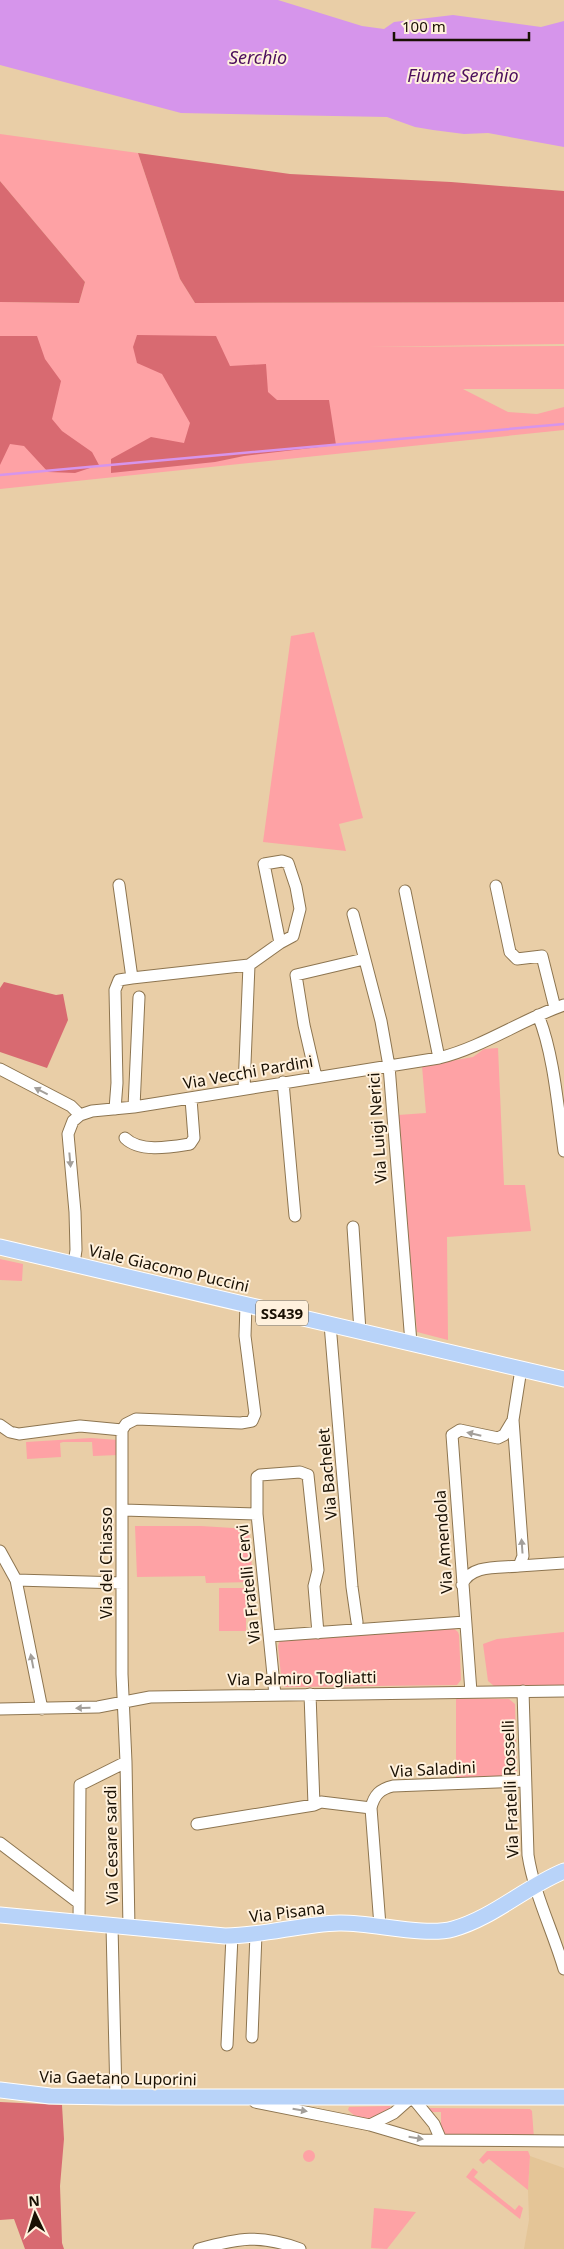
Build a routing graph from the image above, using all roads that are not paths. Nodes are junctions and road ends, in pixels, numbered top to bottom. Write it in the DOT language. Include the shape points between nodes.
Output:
graph roads {
  1 [pos="119,885"];
  2 [pos="496,886"];
  3 [pos="405,891"];
  4 [pos="353,914"];
  5 [pos="280,943"];
  6 [pos="364,959"];
  7 [pos="249,965"];
  8 [pos="132,978"];
  9 [pos="139,997"];
  10 [pos="560,1007"];
  11 [pos="538,1015"];
  12 [pos="439,1058"];
  13 [pos="389,1066"];
  14 [pos="0,1069"];
  15 [pos="316,1077"];
  16 [pos="282,1082"];
  17 [pos="244,1088"];
  18 [pos="191,1099"];
  19 [pos="134,1107"];
  20 [pos="115,1109"];
  21 [pos="80,1115"];
  22 [pos="125,1138"];
  23 [pos="564,1146"];
  24 [pos="564,1151"];
  25 [pos="294,1216"];
  26 [pos="353,1227"];
  27 [pos="0,1246"];
  28 [pos="74,1264"];
  29 [pos="246,1304"];
  30 [pos="330,1324"];
  31 [pos="360,1331"];
  32 [pos="411,1343"];
  33 [pos="521,1369"];
  34 [pos="564,1379"];
  35 [pos="513,1420"];
  36 [pos="0,1425"];
  37 [pos="122,1430"];
  38 [pos="494,1438"];
  39 [pos="517,1461"];
  40 [pos="123,1510"];
  41 [pos="257,1514"];
  42 [pos="0,1552"];
  43 [pos="462,1560"];
  44 [pos="564,1563"];
  45 [pos="519,1566"];
  46 [pos="475,1570"];
  47 [pos="16,1580"];
  48 [pos="122,1583"];
  49 [pos="462,1587"];
  50 [pos="357,1622"];
  51 [pos="465,1622"];
  52 [pos="318,1633"];
  53 [pos="270,1636"];
  54 [pos="523,1691"];
  55 [pos="564,1691"];
  56 [pos="471,1692"];
  57 [pos="310,1694"];
  58 [pos="275,1695"];
  59 [pos="124,1701"];
  60 [pos="0,1709"];
  61 [pos="42,1709"];
  62 [pos="126,1762"];
  63 [pos="525,1781"];
  64 [pos="314,1805"];
  65 [pos="371,1808"];
  66 [pos="197,1824"];
  67 [pos="0,1843"];
  68 [pos="564,1871"];
  69 [pos="536,1885"];
  70 [pos="79,1903"];
  71 [pos="0,1915"];
  72 [pos="79,1922"];
  73 [pos="112,1926"];
  74 [pos="380,1926"];
  75 [pos="129,1928"];
  76 [pos="256,1934"];
  77 [pos="232,1936"];
  78 [pos="564,1969"];
  79 [pos="252,2037"];
  80 [pos="227,2044"];
  81 [pos="0,2090"];
  82 [pos="116,2097"];
  83 [pos="334,2097"];
  84 [pos="412,2097"];
  85 [pos="564,2097"];
  86 [pos="235,2098"];
  87 [pos="345,2119"];
  88 [pos="370,2125"];
  89 [pos="441,2140"];
  90 [pos="564,2141"];
  91 [pos="199,2249"];
  92 [pos="300,2249"];
  1 -- 8 [label="street"];
  2 -- 10 [label="street" via="510,952 517,959 542,956"];
  3 -- 12 [label="street"];
  4 -- 6 [label="street, Via Luigi Nerici"];
  5 -- 5 [label="street" via="292,936 300,909 288,863 282,861 264,864"];
  5 -- 7 [label="street"];
  6 -- 13 [label="street, Via Luigi Nerici"];
  6 -- 15 [label="street" via="296,975"];
  7 -- 8 [label="street"];
  7 -- 17 [label="street"];
  8 -- 20 [label="street" via="119,980 114,990"];
  9 -- 19 [label="street"];
  10 -- 11 [label="street, Via Vecchi Pardini"];
  11 -- 12 [label="street, Via Vecchi Pardini" via="468,1049"];
  11 -- 23 [label="street"];
  12 -- 13 [label="street, Via Vecchi Pardini"];
  13 -- 15 [label="street, Via Vecchi Pardini"];
  13 -- 32 [label="street, Via Luigi Nerici"];
  21 -- 14 [label="street, one-way" via="70,1106"];
  15 -- 16 [label="street, Via Vecchi Pardini"];
  16 -- 17 [label="street, Via Vecchi Pardini"];
  16 -- 25 [label="street"];
  17 -- 18 [label="street, Via Vecchi Pardini"];
  18 -- 19 [label="street, Via Vecchi Pardini"];
  18 -- 22 [label="street" via="194,1138 190,1144 144,1147 135,1146"];
  19 -- 20 [label="street, Via Vecchi Pardini"];
  20 -- 21 [label="street, Via Vecchi Pardini"];
  21 -- 28 [label="street, one-way" via="73,1121 68,1134 75,1212"];
  23 -- 24 [label="street"];
  26 -- 31 [label="street"];
  27 -- 28 [label="main road, Viale Giacomo Puccini / SS439"];
  28 -- 29 [label="main road, Viale Giacomo Puccini / SS439"];
  29 -- 30 [label="main road, Viale Giacomo Puccini / SS439"];
  29 -- 37 [label="street" via="245,1336 255,1414 252,1421 136,1419"];
  30 -- 31 [label="main road, Viale Giacomo Puccini / SS439"];
  30 -- 50 [label="street, Via Bachelet"];
  31 -- 32 [label="main road, Viale Giacomo Puccini / SS439"];
  32 -- 33 [label="main road, Viale Giacomo Puccini / SS439"];
  33 -- 34 [label="main road, Viale Giacomo Puccini / SS439"];
  33 -- 35 [label="street"];
  35 -- 38 [label="street" via="504,1435"];
  35 -- 39 [label="street"];
  36 -- 37 [label="street" via="19,1434 80,1426"];
  37 -- 40 [label="street, Via del Chiasso"];
  38 -- 39 [label="street, Via Amendola" via="510,1447"];
  38 -- 43 [label="street, Via Amendola, one-way" via="460,1430 452,1435"];
  45 -- 39 [label="street, one-way" via="523,1556"];
  40 -- 41 [label="street, Via Fratelli Cervi"];
  40 -- 48 [label="street, Via del Chiasso"];
  41 -- 52 [label="street" via="257,1477 300,1472 308,1475 318,1570 314,1586"];
  41 -- 53 [label="street, Via Fratelli Cervi"];
  42 -- 47 [label="street"];
  43 -- 46 [label="street"];
  43 -- 49 [label="street, Via Amendola"];
  44 -- 45 [label="street"];
  45 -- 46 [label="street"];
  46 -- 49 [label="street" via="464,1579"];
  47 -- 48 [label="street"];
  61 -- 47 [label="street, one-way"];
  48 -- 59 [label="street, Via del Chiasso"];
  49 -- 51 [label="street, Via Amendola"];
  51 -- 52 [label="street"];
  51 -- 56 [label="street, Via Amendola"];
  52 -- 53 [label="street"];
  53 -- 58 [label="street, Via Fratelli Cervi"];
  54 -- 55 [label="street, Via Palmiro Togliatti"];
  54 -- 56 [label="street, Via Palmiro Togliatti"];
  54 -- 63 [label="street, Via Fratelli Rosselli"];
  56 -- 57 [label="street, Via Palmiro Togliatti"];
  57 -- 58 [label="street, Via Palmiro Togliatti"];
  57 -- 64 [label="street"];
  58 -- 59 [label="street, Via Palmiro Togliatti" via="150,1696"];
  59 -- 61 [label="street, Via Palmiro Togliatti, one-way" via="98,1707"];
  59 -- 62 [label="street, Via del Chiasso"];
  60 -- 61 [label="street, Via Palmiro Togliatti"];
  62 -- 70 [label="street" via="80,1785"];
  62 -- 75 [label="street, Via Cesare sardi"];
  63 -- 65 [label="street, Via Saladini" via="393,1786 376,1795"];
  63 -- 69 [label="street, Via Fratelli Rosselli" via="528,1855"];
  64 -- 65 [label="street" via="321,1802"];
  64 -- 66 [label="street"];
  65 -- 74 [label="street"];
  67 -- 70 [label="street"];
  68 -- 69 [label="main road, Via Pisana"];
  69 -- 74 [label="main road, Via Pisana" via="487,1914 451,1930"];
  69 -- 78 [label="street, Via Fratelli Rosselli"];
  70 -- 72 [label="street"];
  71 -- 72 [label="main road, Via Pisana"];
  72 -- 73 [label="main road, Via Pisana"];
  73 -- 75 [label="main road, Via Pisana"];
  73 -- 82 [label="street"];
  74 -- 76 [label="main road, Via Pisana" via="327,1924"];
  75 -- 77 [label="main road, Via Pisana"];
  76 -- 77 [label="main road, Via Pisana"];
  76 -- 79 [label="street"];
  77 -- 80 [label="street"];
  81 -- 82 [label="main road, Via Gaetano Luporini" via="50,2096"];
  82 -- 86 [label="main road, Via Gaetano Luporini"];
  83 -- 84 [label="main road, Via Gaetano Luporini"];
  83 -- 86 [label="main road, Via Gaetano Luporini"];
  83 -- 87 [label="street" via="336,2113"];
  84 -- 85 [label="main road, Via Gaetano Luporini"];
  84 -- 88 [label="street"];
  84 -- 89 [label="street" via="434,2124"];
  86 -- 87 [label="street, Via Gaetano Luporini, one-way"];
  87 -- 88 [label="street, Via Gaetano Luporini"];
  88 -- 89 [label="street, Via Gaetano Luporini, one-way" via="408,2137"];
  89 -- 90 [label="street, Via Gaetano Luporini"];
  91 -- 92 [label="street" via="258,2238"];
}
